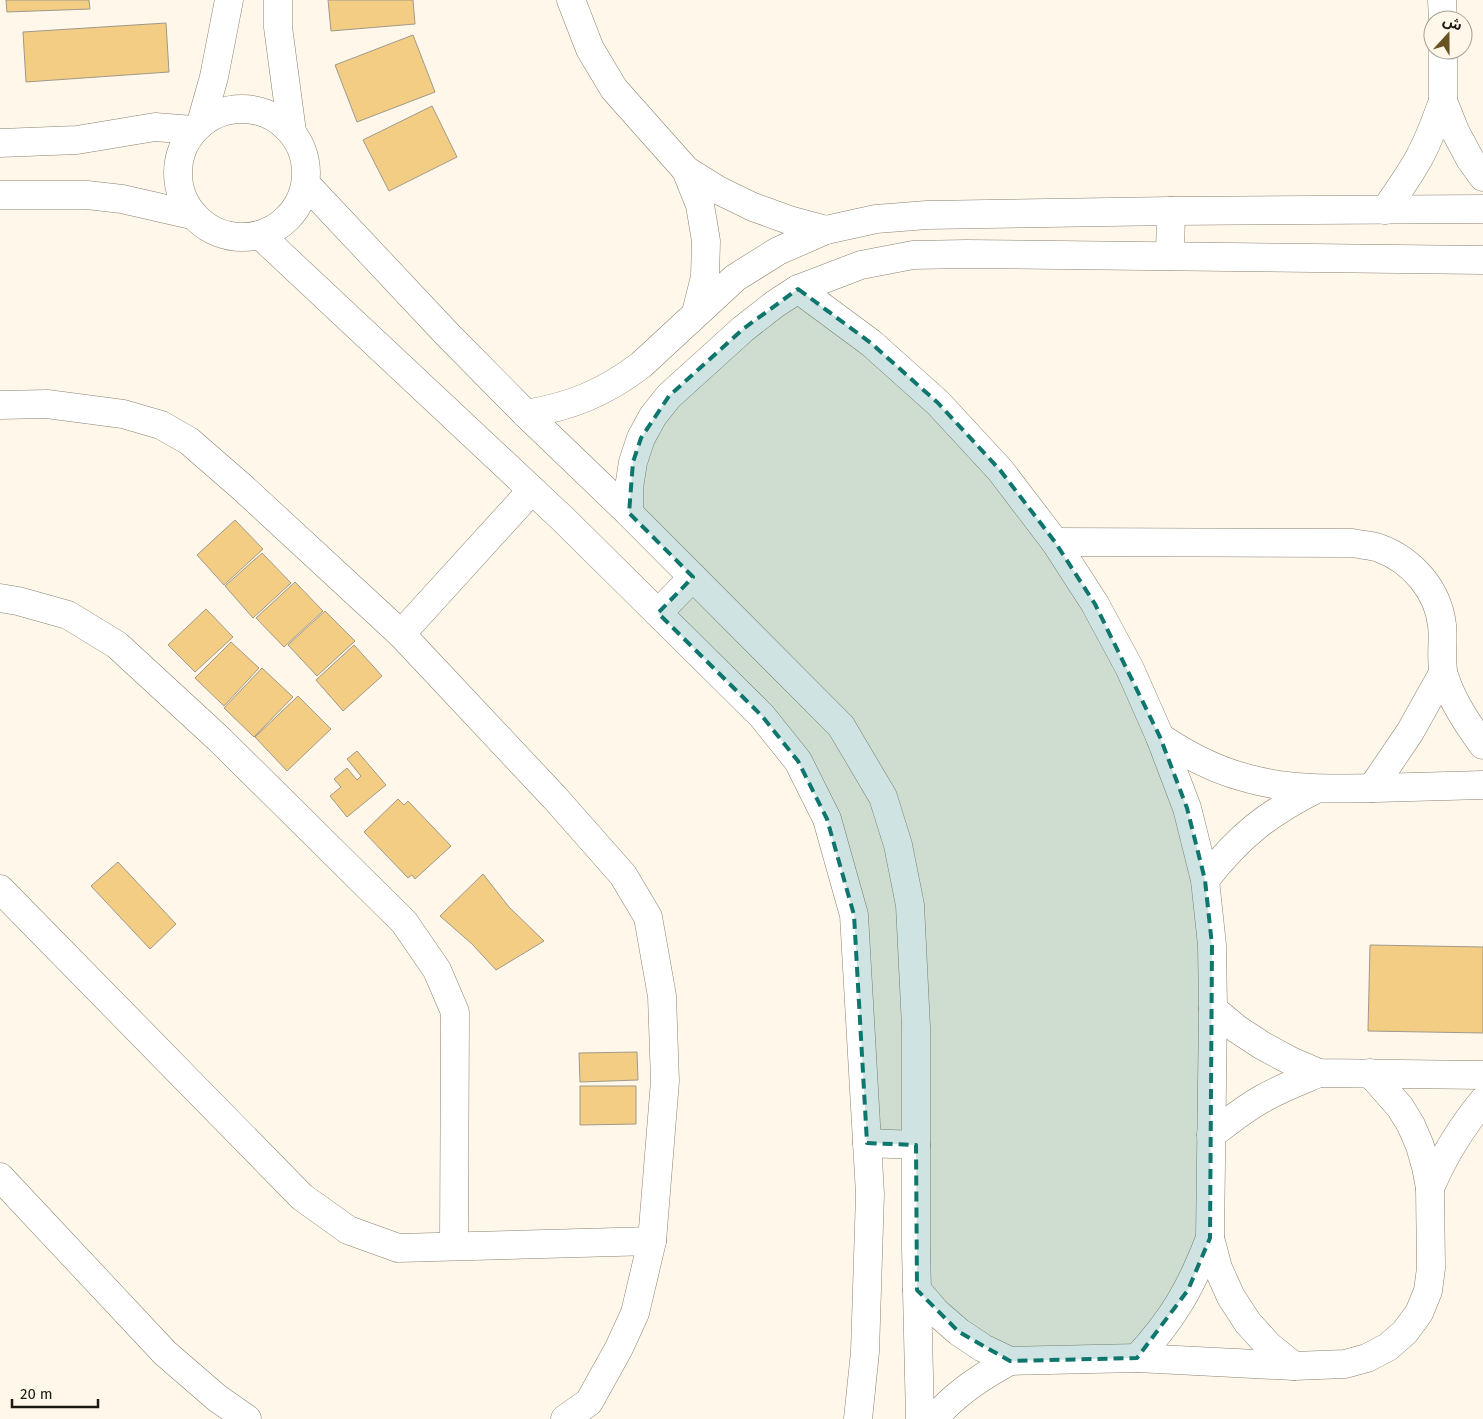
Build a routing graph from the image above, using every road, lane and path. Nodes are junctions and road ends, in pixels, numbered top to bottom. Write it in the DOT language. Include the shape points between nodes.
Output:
graph roads {
  1 [pos="230,0"];
  2 [pos="278,0"];
  3 [pos="573,2"];
  4 [pos="1443,60"];
  5 [pos="1443,101"];
  6 [pos="197,127"];
  7 [pos="292,132"];
  8 [pos="3,139"];
  9 [pos="686,170"];
  10 [pos="1483,177"];
  11 [pos="306,184"];
  12 [pos="0,196"];
  13 [pos="1483,209"];
  14 [pos="1385,210"];
  15 [pos="1170,211"];
  16 [pos="192,215"];
  17 [pos="826,230"];
  18 [pos="260,235"];
  19 [pos="1170,256"];
  20 [pos="1483,260"];
  21 [pos="798,289"];
  22 [pos="696,313"];
  23 [pos="641,365"];
  24 [pos="669,396"];
  25 [pos="0,405"];
  26 [pos="526,414"];
  27 [pos="532,490"];
  28 [pos="629,513"];
  29 [pos="1055,542"];
  30 [pos="693,577"];
  31 [pos="0,598"];
  32 [pos="658,613"];
  33 [pos="401,634"];
  34 [pos="1443,673"];
  35 [pos="1160,738"];
  36 [pos="1483,745"];
  37 [pos="1483,785"];
  38 [pos="1372,788"];
  39 [pos="1316,789"];
  40 [pos="1205,880"];
  41 [pos="0,890"];
  42 [pos="1213,1009"];
  43 [pos="1320,1073"];
  44 [pos="1370,1074"];
  45 [pos="1483,1075"];
  46 [pos="1483,1101"];
  47 [pos="1211,1135"];
  48 [pos="867,1143"];
  49 [pos="916,1145"];
  50 [pos="0,1176"];
  51 [pos="1430,1188"];
  52 [pos="1210,1238"];
  53 [pos="652,1241"];
  54 [pos="454,1246"];
  55 [pos="917,1290"];
  56 [pos="1137,1358"];
  57 [pos="1010,1361"];
  58 [pos="1294,1366"];
  59 [pos="247,1419"];
  60 [pos="565,1419"];
  61 [pos="858,1419"];
  62 [pos="920,1419"];
  63 [pos="934,1419"];
  1 -- 6 [label="street" via="214,78"];
  2 -- 7 [label="street" via="278,27"];
  3 -- 9 [label="street" via="590,48 614,89"];
  4 -- 5 [label="street"];
  5 -- 10 [label="street" via="1455,131"];
  5 -- 14 [label="street" via="1419,158"];
  6 -- 7 [label="street" via="215,114 231,109 248,109 264,112"];
  6 -- 8 [label="street" via="155,127 77,140"];
  6 -- 16 [label="street" via="184,145 178,163 178,182"];
  7 -- 11 [label="street" via="302,147"];
  9 -- 17 [label="street" via="753,207"];
  9 -- 22 [label="street" via="700,205 706,241 705,278"];
  11 -- 18 [label="street" via="301,201 291,216"];
  11 -- 26 [label="street"];
  12 -- 16 [label="street" via="96,196"];
  13 -- 14 [label="street"];
  14 -- 15 [label="street"];
  15 -- 17 [label="street" via="927,215 876,219"];
  15 -- 19 [label="street"];
  16 -- 18 [label="street" via="223,235 241,238"];
  17 -- 22 [label="street" via="778,251 735,278"];
  18 -- 27 [label="street"];
  19 -- 20 [label="street"];
  19 -- 21 [label="street" via="913,255 861,265"];
  21 -- 24 [label="street" via="743,329"];
  21 -- 29 [label="street" via="871,343 938,403 1000,470"];
  22 -- 23 [label="street"];
  23 -- 24 [label="street"];
  23 -- 26 [label="street" via="602,391 578,402"];
  24 -- 28 [label="street" via="653,416 632,462"];
  25 -- 33 [label="street" via="47,404 123,414 162,425 189,441 243,488"];
  26 -- 28 [label="street"];
  27 -- 32 [label="street"];
  27 -- 33 [label="street"];
  28 -- 30 [label="street"];
  29 -- 34 [label="street" via="1353,543 1379,548 1402,559 1422,576 1435,598 1442,624"];
  29 -- 35 [label="street" via="1095,604 1130,669"];
  30 -- 32 [label="street"];
  30 -- 49 [label="street" via="841,726 883,797 898,846 910,906 916,1027"];
  31 -- 54 [label="street" via="68,615 118,644 404,922 437,970 455,1012"];
  32 -- 48 [label="street" via="762,716 798,761 827,819 854,915"];
  33 -- 53 [label="street" via="623,875 648,917 662,996 665,1081"];
  34 -- 36 [label="street" via="1457,705"];
  34 -- 38 [label="street" via="1410,732"];
  35 -- 39 [label="street" via="1218,769 1258,781"];
  35 -- 40 [label="street" via="1187,808"];
  37 -- 38 [label="street"];
  38 -- 39 [label="street"];
  39 -- 40 [label="street" via="1266,818 1244,836"];
  40 -- 42 [label="street" via="1212,945"];
  41 -- 54 [label="street" via="302,1197 348,1230 398,1248"];
  42 -- 43 [label="street" via="1263,1046"];
  42 -- 47 [label="street"];
  43 -- 44 [label="street"];
  43 -- 47 [label="street" via="1262,1099"];
  44 -- 45 [label="street"];
  44 -- 51 [label="street" via="1400,1107 1411,1125 1420,1146"];
  46 -- 51 [label="street" via="1454,1139"];
  47 -- 52 [label="street"];
  48 -- 49 [label="street"];
  48 -- 61 [label="street" via="869,1233 865,1352"];
  49 -- 55 [label="street"];
  50 -- 59 [label="street" via="166,1353 217,1398"];
  51 -- 58 [label="street" via="1431,1268 1428,1290 1419,1313 1406,1332 1367,1358 1345,1364"];
  52 -- 56 [label="street" via="1188,1290 1173,1315"];
  52 -- 58 [label="street" via="1218,1268 1248,1323"];
  53 -- 54 [label="street"];
  53 -- 60 [label="street" via="635,1314 619,1348 589,1402"];
  55 -- 57 [label="street" via="958,1332"];
  55 -- 62 [label="street"];
  56 -- 57 [label="street"];
  56 -- 58 [label="street"];
  57 -- 63 [label="street" via="983,1376"];
}
